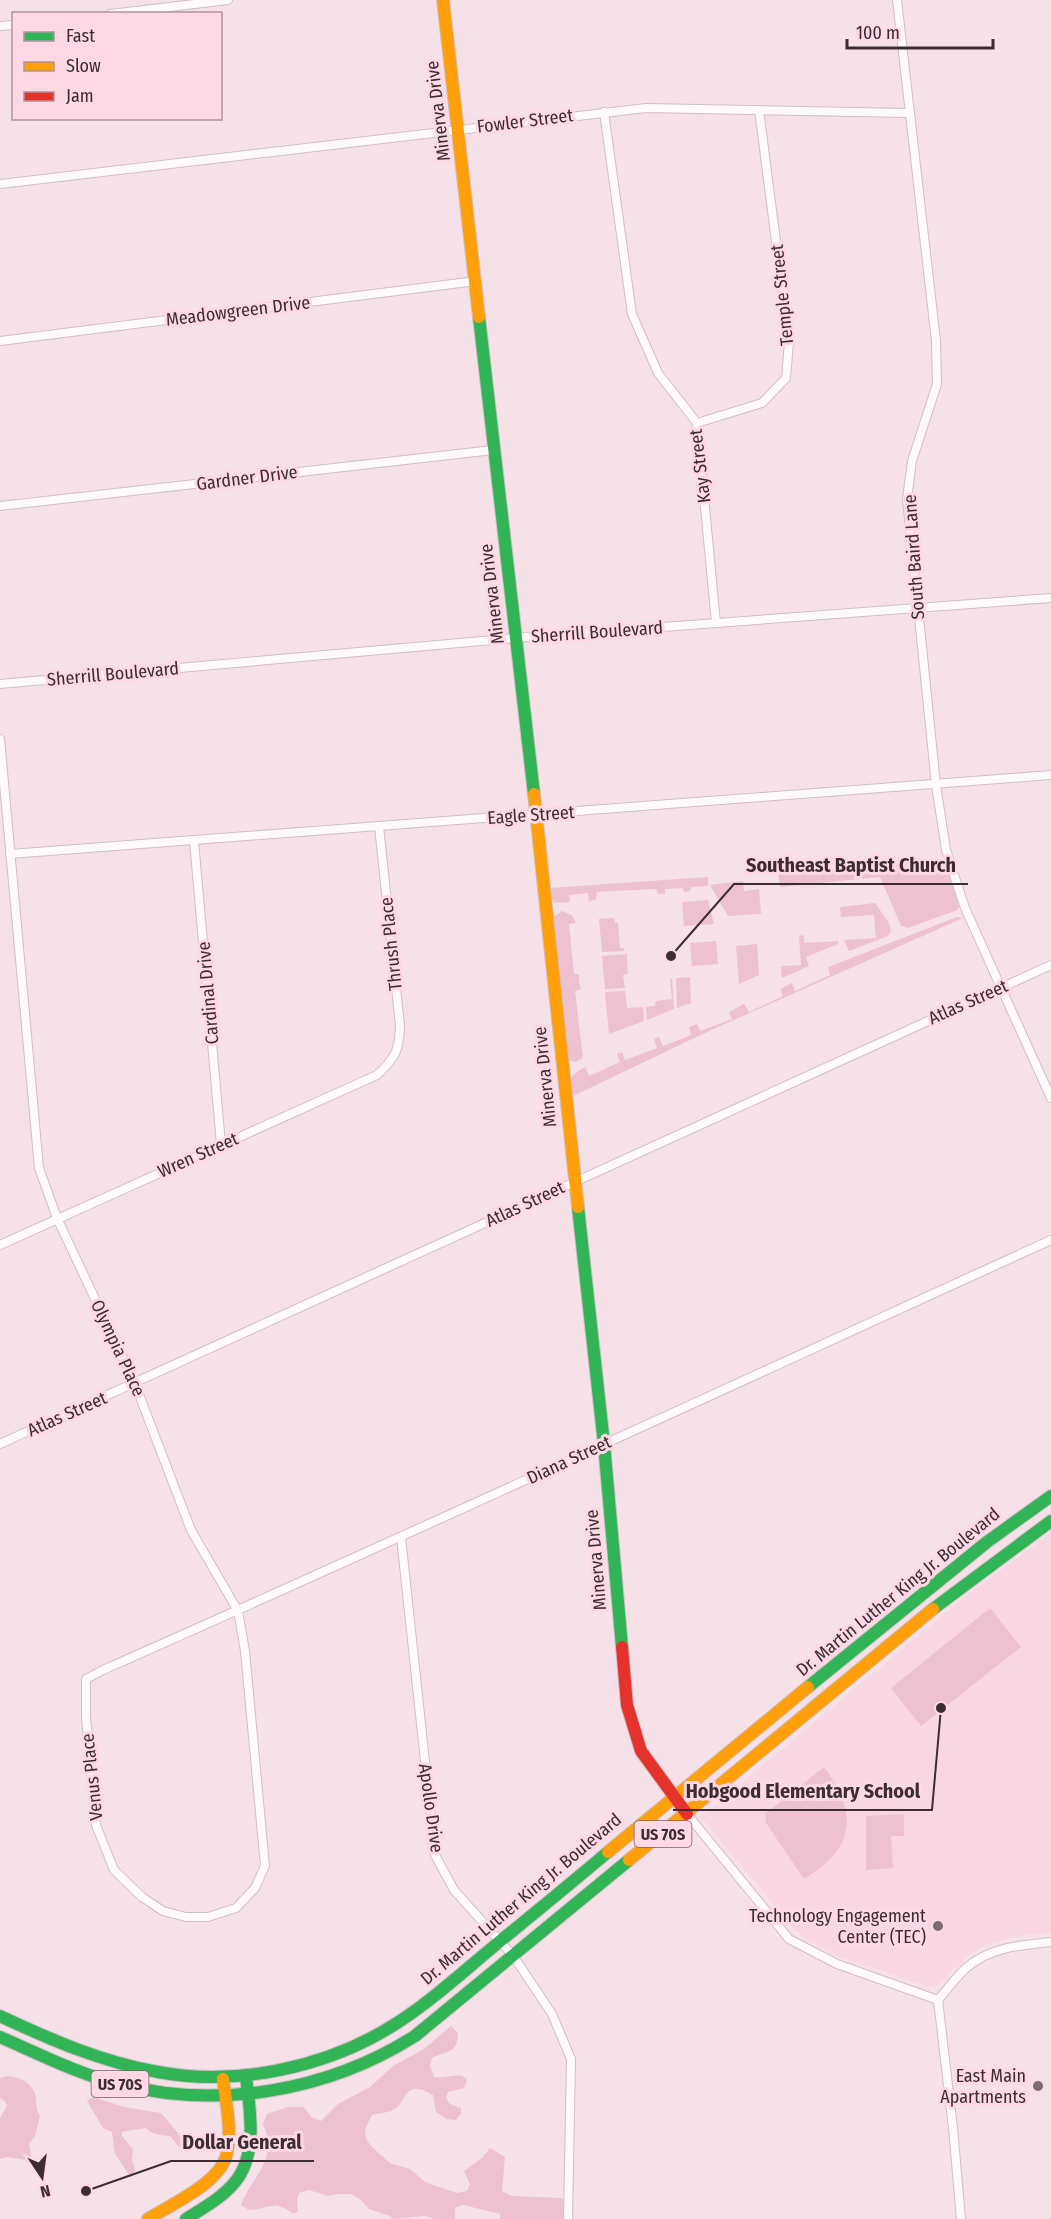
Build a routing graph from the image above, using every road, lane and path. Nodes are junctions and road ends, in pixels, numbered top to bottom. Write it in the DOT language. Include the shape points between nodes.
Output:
graph roads {
  1 [pos="228,0"];
  2 [pos="443,0"];
  3 [pos="897,0"];
  4 [pos="127,12"];
  5 [pos="759,110"];
  6 [pos="604,112"];
  7 [pos="909,112"];
  8 [pos="459,129"];
  9 [pos="0,184"];
  10 [pos="476,281"];
  11 [pos="0,341"];
  12 [pos="697,423"];
  13 [pos="493,450"];
  14 [pos="0,506"];
  15 [pos="1051,598"];
  16 [pos="918,608"];
  17 [pos="716,623"];
  18 [pos="515,638"];
  19 [pos="0,684"];
  20 [pos="0,739"];
  21 [pos="1051,776"];
  22 [pos="936,785"];
  23 [pos="536,814"];
  24 [pos="379,826"];
  25 [pos="194,841"];
  26 [pos="10,854"];
  27 [pos="1051,965"];
  28 [pos="1000,988"];
  29 [pos="393,1060"];
  30 [pos="1051,1098"];
  31 [pos="221,1144"];
  32 [pos="574,1181"];
  33 [pos="57,1218"];
  34 [pos="1051,1240"];
  35 [pos="0,1245"];
  36 [pos="135,1384"];
  37 [pos="0,1444"];
  38 [pos="604,1444"];
  39 [pos="1051,1496"];
  40 [pos="1051,1521"];
  41 [pos="401,1537"];
  42 [pos="238,1611"];
  43 [pos="86,1679"];
  44 [pos="674,1797"];
  45 [pos="687,1814"];
  46 [pos="208,1917"];
  47 [pos="500,1941"];
  48 [pos="1051,1942"];
  49 [pos="514,1957"];
  50 [pos="938,2000"];
  51 [pos="0,2016"];
  52 [pos="0,2037"];
  53 [pos="246,2077"];
  54 [pos="223,2079"];
  55 [pos="248,2095"];
  56 [pos="224,2097"];
  57 [pos="148,2219"];
  58 [pos="186,2219"];
  59 [pos="568,2219"];
  60 [pos="961,2219"];
  1 -- 4 [label="street"];
  2 -- 8 [label="main road, Minerva Drive"];
  3 -- 7 [label="street, South Baird Lane"];
  5 -- 6 [label="street, Fowler Street" via="646,108"];
  5 -- 7 [label="street, Fowler Street"];
  5 -- 12 [label="street, Temple Street" via="789,342 786,378 762,403"];
  6 -- 8 [label="street, Fowler Street"];
  6 -- 12 [label="street, Kay Street" via="632,314 658,373"];
  7 -- 16 [label="street, South Baird Lane" via="936,341 937,384 912,461 907,499"];
  8 -- 9 [label="street, Fowler Street"];
  8 -- 10 [label="main road, Minerva Drive"];
  10 -- 11 [label="street, Meadowgreen Drive"];
  10 -- 13 [label="main road, Minerva Drive"];
  12 -- 17 [label="street, Kay Street"];
  13 -- 14 [label="street, Gardner Drive"];
  13 -- 18 [label="main road, Minerva Drive"];
  15 -- 16 [label="street, Sherrill Boulevard"];
  16 -- 17 [label="street, Sherrill Boulevard"];
  16 -- 22 [label="street, South Baird Lane"];
  17 -- 18 [label="street, Sherrill Boulevard"];
  18 -- 19 [label="street, Sherrill Boulevard"];
  18 -- 23 [label="main road, Minerva Drive"];
  20 -- 26 [label="street, Olympia Place"];
  21 -- 22 [label="street, Eagle Street"];
  22 -- 23 [label="street, Eagle Street"];
  22 -- 28 [label="street, South Baird Lane" via="946,850 964,908"];
  23 -- 24 [label="street, Eagle Street"];
  23 -- 32 [label="main road, Minerva Drive"];
  24 -- 25 [label="street, Eagle Street"];
  24 -- 29 [label="street, Thrush Place" via="400,1026"];
  25 -- 26 [label="street, Eagle Street"];
  25 -- 31 [label="street, Cardinal Drive"];
  26 -- 33 [label="street, Olympia Place" via="39,1168"];
  27 -- 28 [label="street, Atlas Street"];
  28 -- 30 [label="street, South Baird Lane"];
  28 -- 32 [label="street, Atlas Street"];
  29 -- 31 [label="street, Wren Street" via="376,1075"];
  31 -- 33 [label="street, Wren Street"];
  32 -- 36 [label="street, Atlas Street"];
  32 -- 38 [label="main road, Minerva Drive"];
  33 -- 35 [label="street, Wren Street"];
  33 -- 36 [label="street, Olympia Place"];
  34 -- 38 [label="street, Diana Street"];
  36 -- 37 [label="street, Atlas Street"];
  36 -- 42 [label="street, Olympia Place" via="191,1530"];
  38 -- 41 [label="street, Diana Street"];
  38 -- 44 [label="main road, Minerva Drive" via="627,1705 641,1751"];
  39 -- 44 [label="main road, Dr. Martin Luther King Jr. Boulevard / US 70S" via="903,1608"];
  40 -- 45 [label="main road, Dr. Martin Luther King Jr. Boulevard / US 70S" via="959,1588"];
  41 -- 42 [label="street, Diana Street"];
  41 -- 47 [label="street, Apollo Drive" via="435,1855 454,1890"];
  42 -- 43 [label="street, Diana Street"];
  42 -- 46 [label="street, Olympia Place" via="265,1866 255,1888 236,1908"];
  43 -- 46 [label="street, Venus Place" via="96,1825 114,1870 142,1898 163,1911"];
  44 -- 45 [label="main road, Minerva Drive"];
  44 -- 47 [label="main road, Dr. Martin Luther King Jr. Boulevard / US 70S"];
  45 -- 49 [label="main road, Dr. Martin Luther King Jr. Boulevard / US 70S"];
  45 -- 50 [label="street, Minerva Drive" via="789,1939 837,1965"];
  47 -- 49 [label="street, Apollo Drive"];
  47 -- 53 [label="main road, Dr. Martin Luther King Jr. Boulevard / US 70S" via="403,2019 357,2044 295,2068"];
  48 -- 50 [label="street" via="997,1950 967,1967"];
  49 -- 55 [label="main road, Dr. Martin Luther King Jr. Boulevard / US 70S" via="409,2039 352,2068 295,2087"];
  49 -- 59 [label="street, Apollo Drive" via="552,2014 571,2059"];
  50 -- 60 [label="street"];
  51 -- 54 [label="main road, Dr. Martin Luther King Jr. Boulevard / US 70S" via="88,2054 140,2070"];
  52 -- 56 [label="main road, Dr. Martin Luther King Jr. Boulevard / US 70S" via="67,2067 121,2084 180,2095"];
  53 -- 54 [label="main road, Dr. Martin Luther King Jr. Boulevard / US 70S"];
  53 -- 55 [label="main road"];
  54 -- 56 [label="main road"];
  55 -- 56 [label="main road, Dr. Martin Luther King Jr. Boulevard / US 70S"];
  55 -- 58 [label="main road" via="247,2158 237,2180"];
  56 -- 57 [label="main road" via="229,2133 227,2155 217,2174"];
}
